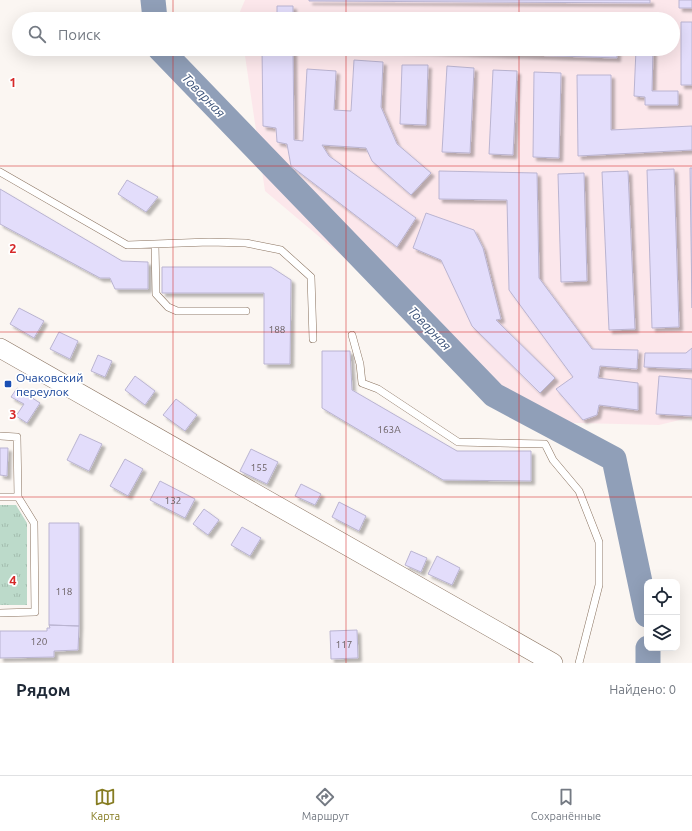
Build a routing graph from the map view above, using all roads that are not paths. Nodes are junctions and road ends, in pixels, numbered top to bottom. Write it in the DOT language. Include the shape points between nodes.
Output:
graph roads {
  1 [pos="0,172"];
  2 [pos="155,244"];
  3 [pos="246,311"];
  4 [pos="352,335"];
  5 [pos="313,340"];
  6 [pos="0,348"];
  7 [pos="0,436"];
  8 [pos="0,497"];
  9 [pos="18,497"];
  10 [pos="0,613"];
  11 [pos="551,662"];
  12 [pos="579,663"];
  1 -- 2 [label="lane" via="127,245"];
  2 -- 3 [label="lane" via="156,294 168,307 177,311"];
  2 -- 5 [label="lane" via="246,243 281,250 311,277"];
  4 -- 12 [label="lane" via="362,383 378,389 458,442 544,444 553,460 579,490 599,542 599,585"];
  6 -- 11 [label="main road"];
  7 -- 9 [label="lane" via="18,436"];
  8 -- 9 [label="lane"];
  9 -- 10 [label="lane" via="34,523 35,612"];
}
